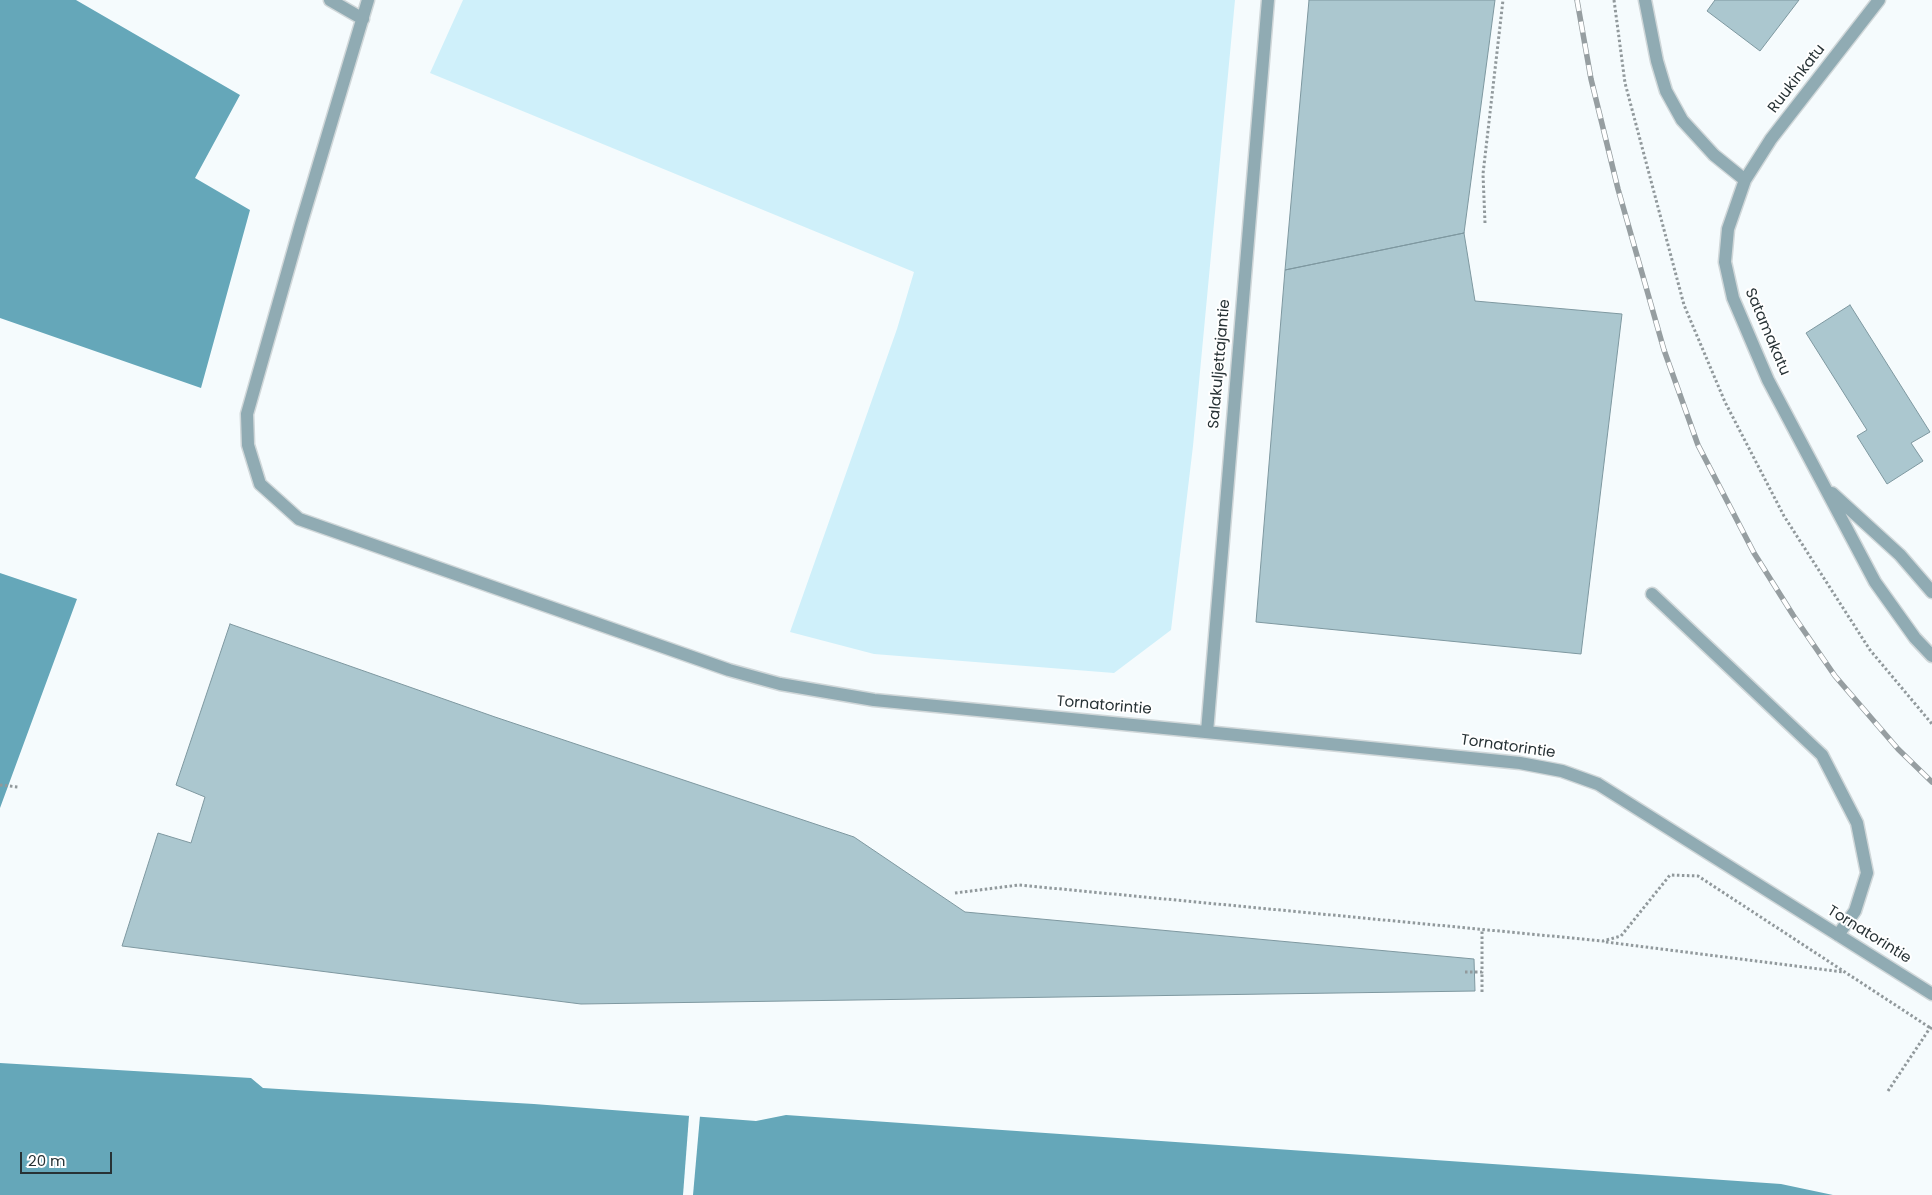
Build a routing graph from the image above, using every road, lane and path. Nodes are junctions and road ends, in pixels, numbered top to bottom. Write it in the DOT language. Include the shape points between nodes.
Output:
graph roads {
  1 [pos="330,0"];
  2 [pos="368,0"];
  3 [pos="1268,0"];
  4 [pos="1503,0"];
  5 [pos="1614,0"];
  6 [pos="1645,0"];
  7 [pos="1879,0"];
  8 [pos="363,19"];
  9 [pos="1745,180"];
  10 [pos="1485,223"];
  11 [pos="1825,486"];
  12 [pos="1932,592"];
  13 [pos="1652,594"];
  14 [pos="1932,656"];
  15 [pos="1932,724"];
  16 [pos="1207,732"];
  17 [pos="0,784"];
  18 [pos="18,787"];
  19 [pos="955,893"];
  20 [pos="1482,930"];
  21 [pos="1838,935"];
  22 [pos="1603,941"];
  23 [pos="1465,972"];
  24 [pos="1482,972"];
  25 [pos="1845,972"];
  26 [pos="1482,992"];
  27 [pos="1932,994"];
  28 [pos="1931,1027"];
  29 [pos="1888,1091"];
  1 -- 8 [label="street"];
  2 -- 8 [label="street"];
  3 -- 16 [label="street, Salakuljettajantie"];
  4 -- 10 [label="path" via="1483,174"];
  5 -- 15 [label="path" via="1625,84 1684,305 1725,402 1784,516 1870,650"];
  6 -- 9 [label="street" via="1657,61 1666,91 1678,113 1714,155"];
  7 -- 9 [label="street, Ruukinkatu" via="1771,140"];
  8 -- 16 [label="street, Tornatorintie" via="247,414 248,445 260,484 299,519 729,670 780,684 874,700"];
  9 -- 11 [label="street, Satamakatu" via="1728,229 1725,262 1733,298 1768,380"];
  11 -- 12 [label="street, Satamakatu" via="1900,555"];
  11 -- 14 [label="street, Satamakatu" via="1875,582"];
  13 -- 21 [label="street" via="1822,755 1858,823 1866,873 1855,911"];
  16 -- 21 [label="street, Tornatorintie" via="1520,763 1562,771 1598,784"];
  17 -- 18 [label="path"];
  19 -- 20 [label="path" via="1019,885"];
  20 -- 22 [label="path"];
  20 -- 24 [label="path"];
  21 -- 27 [label="street, Tornatorintie"];
  22 -- 25 [label="path"];
  22 -- 25 [label="path" via="1621,936 1670,875 1698,876"];
  23 -- 24 [label="path"];
  24 -- 26 [label="path"];
  25 -- 28 [label="path"];
  28 -- 29 [label="path"];
}
